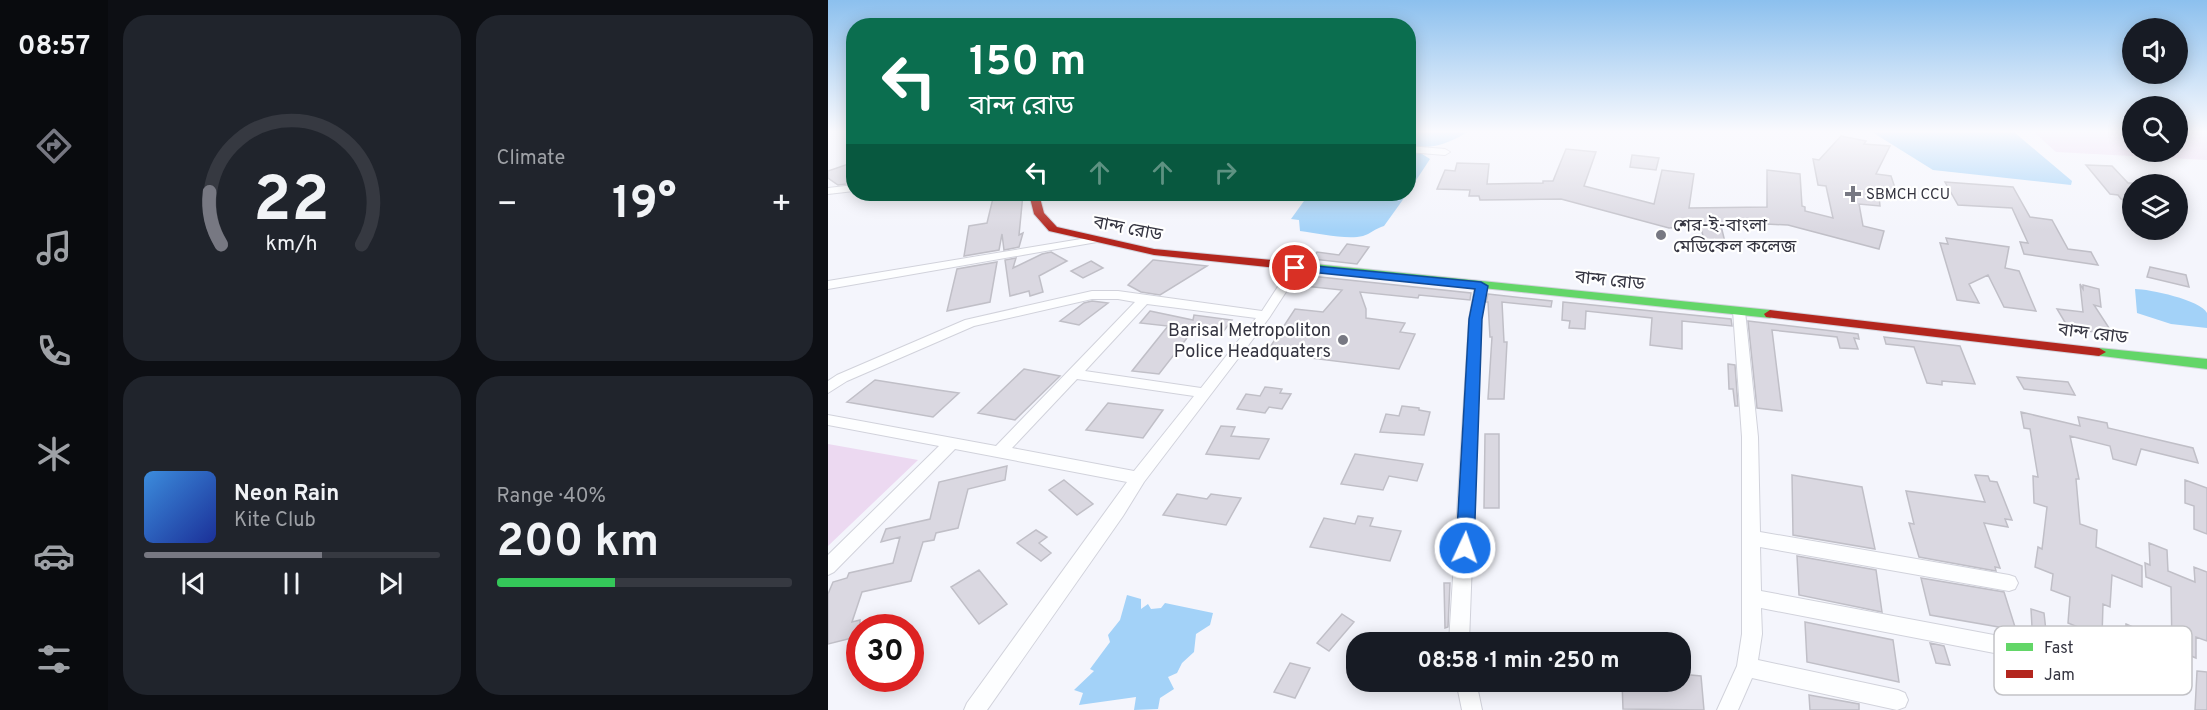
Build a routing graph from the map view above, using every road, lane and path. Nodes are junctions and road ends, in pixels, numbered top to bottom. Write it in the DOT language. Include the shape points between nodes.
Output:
graph roads {
  1 [pos="846,189"];
  2 [pos="828,191"];
  3 [pos="1035,201"];
  4 [pos="1046,201"];
  5 [pos="1093,240"];
  6 [pos="1298,264"];
  7 [pos="828,285"];
  8 [pos="1481,286"];
  9 [pos="1144,300"];
  10 [pos="1739,311"];
  11 [pos="1265,315"];
  12 [pos="1978,333"];
  13 [pos="2207,355"];
  14 [pos="2207,364"];
  15 [pos="1074,374"];
  16 [pos="828,388"];
  17 [pos="1204,393"];
  18 [pos="828,420"];
  19 [pos="953,442"];
  20 [pos="999,452"];
  21 [pos="1138,478"];
  22 [pos="1751,538"];
  23 [pos="828,567"];
  24 [pos="2009,584"];
  25 [pos="1751,598"];
  26 [pos="1460,632"];
  27 [pos="1994,644"];
  28 [pos="1747,667"];
  29 [pos="1468,692"];
  30 [pos="1898,700"];
  31 [pos="974,710"];
  32 [pos="1472,710"];
  33 [pos="1727,710"];
  1 -- 2 [label="street"];
  3 -- 5 [label="highway, বান্দ রোড" via="1043,221 1053,229"];
  4 -- 6 [label="highway, বান্দ রোড" via="1052,216 1105,235"];
  5 -- 6 [label="highway, বান্দ রোড" via="1154,252"];
  5 -- 7 [label="street"];
  6 -- 8 [label="highway, বান্দ রোড"];
  6 -- 11 [label="street"];
  6 -- 12 [label="highway, বান্দ রোড"];
  8 -- 10 [label="highway, বান্দ রোড"];
  8 -- 26 [label="street"];
  9 -- 11 [label="street"];
  9 -- 15 [label="street"];
  9 -- 16 [label="street" via="1092,295 970,323 842,378"];
  10 -- 12 [label="highway, বান্দ রোড"];
  10 -- 22 [label="street" via="1750,437"];
  11 -- 17 [label="street"];
  12 -- 13 [label="highway, বান্দ রোড"];
  12 -- 14 [label="highway, বান্দ রোড"];
  15 -- 17 [label="street"];
  15 -- 20 [label="street"];
  17 -- 21 [label="street"];
  18 -- 19 [label="street"];
  19 -- 20 [label="street"];
  19 -- 23 [label="street"];
  20 -- 21 [label="street"];
  21 -- 31 [label="street"];
  22 -- 24 [label="street"];
  22 -- 25 [label="street"];
  25 -- 27 [label="street"];
  25 -- 28 [label="street" via="1752,634"];
  28 -- 30 [label="street"];
  28 -- 33 [label="street"];
  29 -- 32 [label="street"];
}
